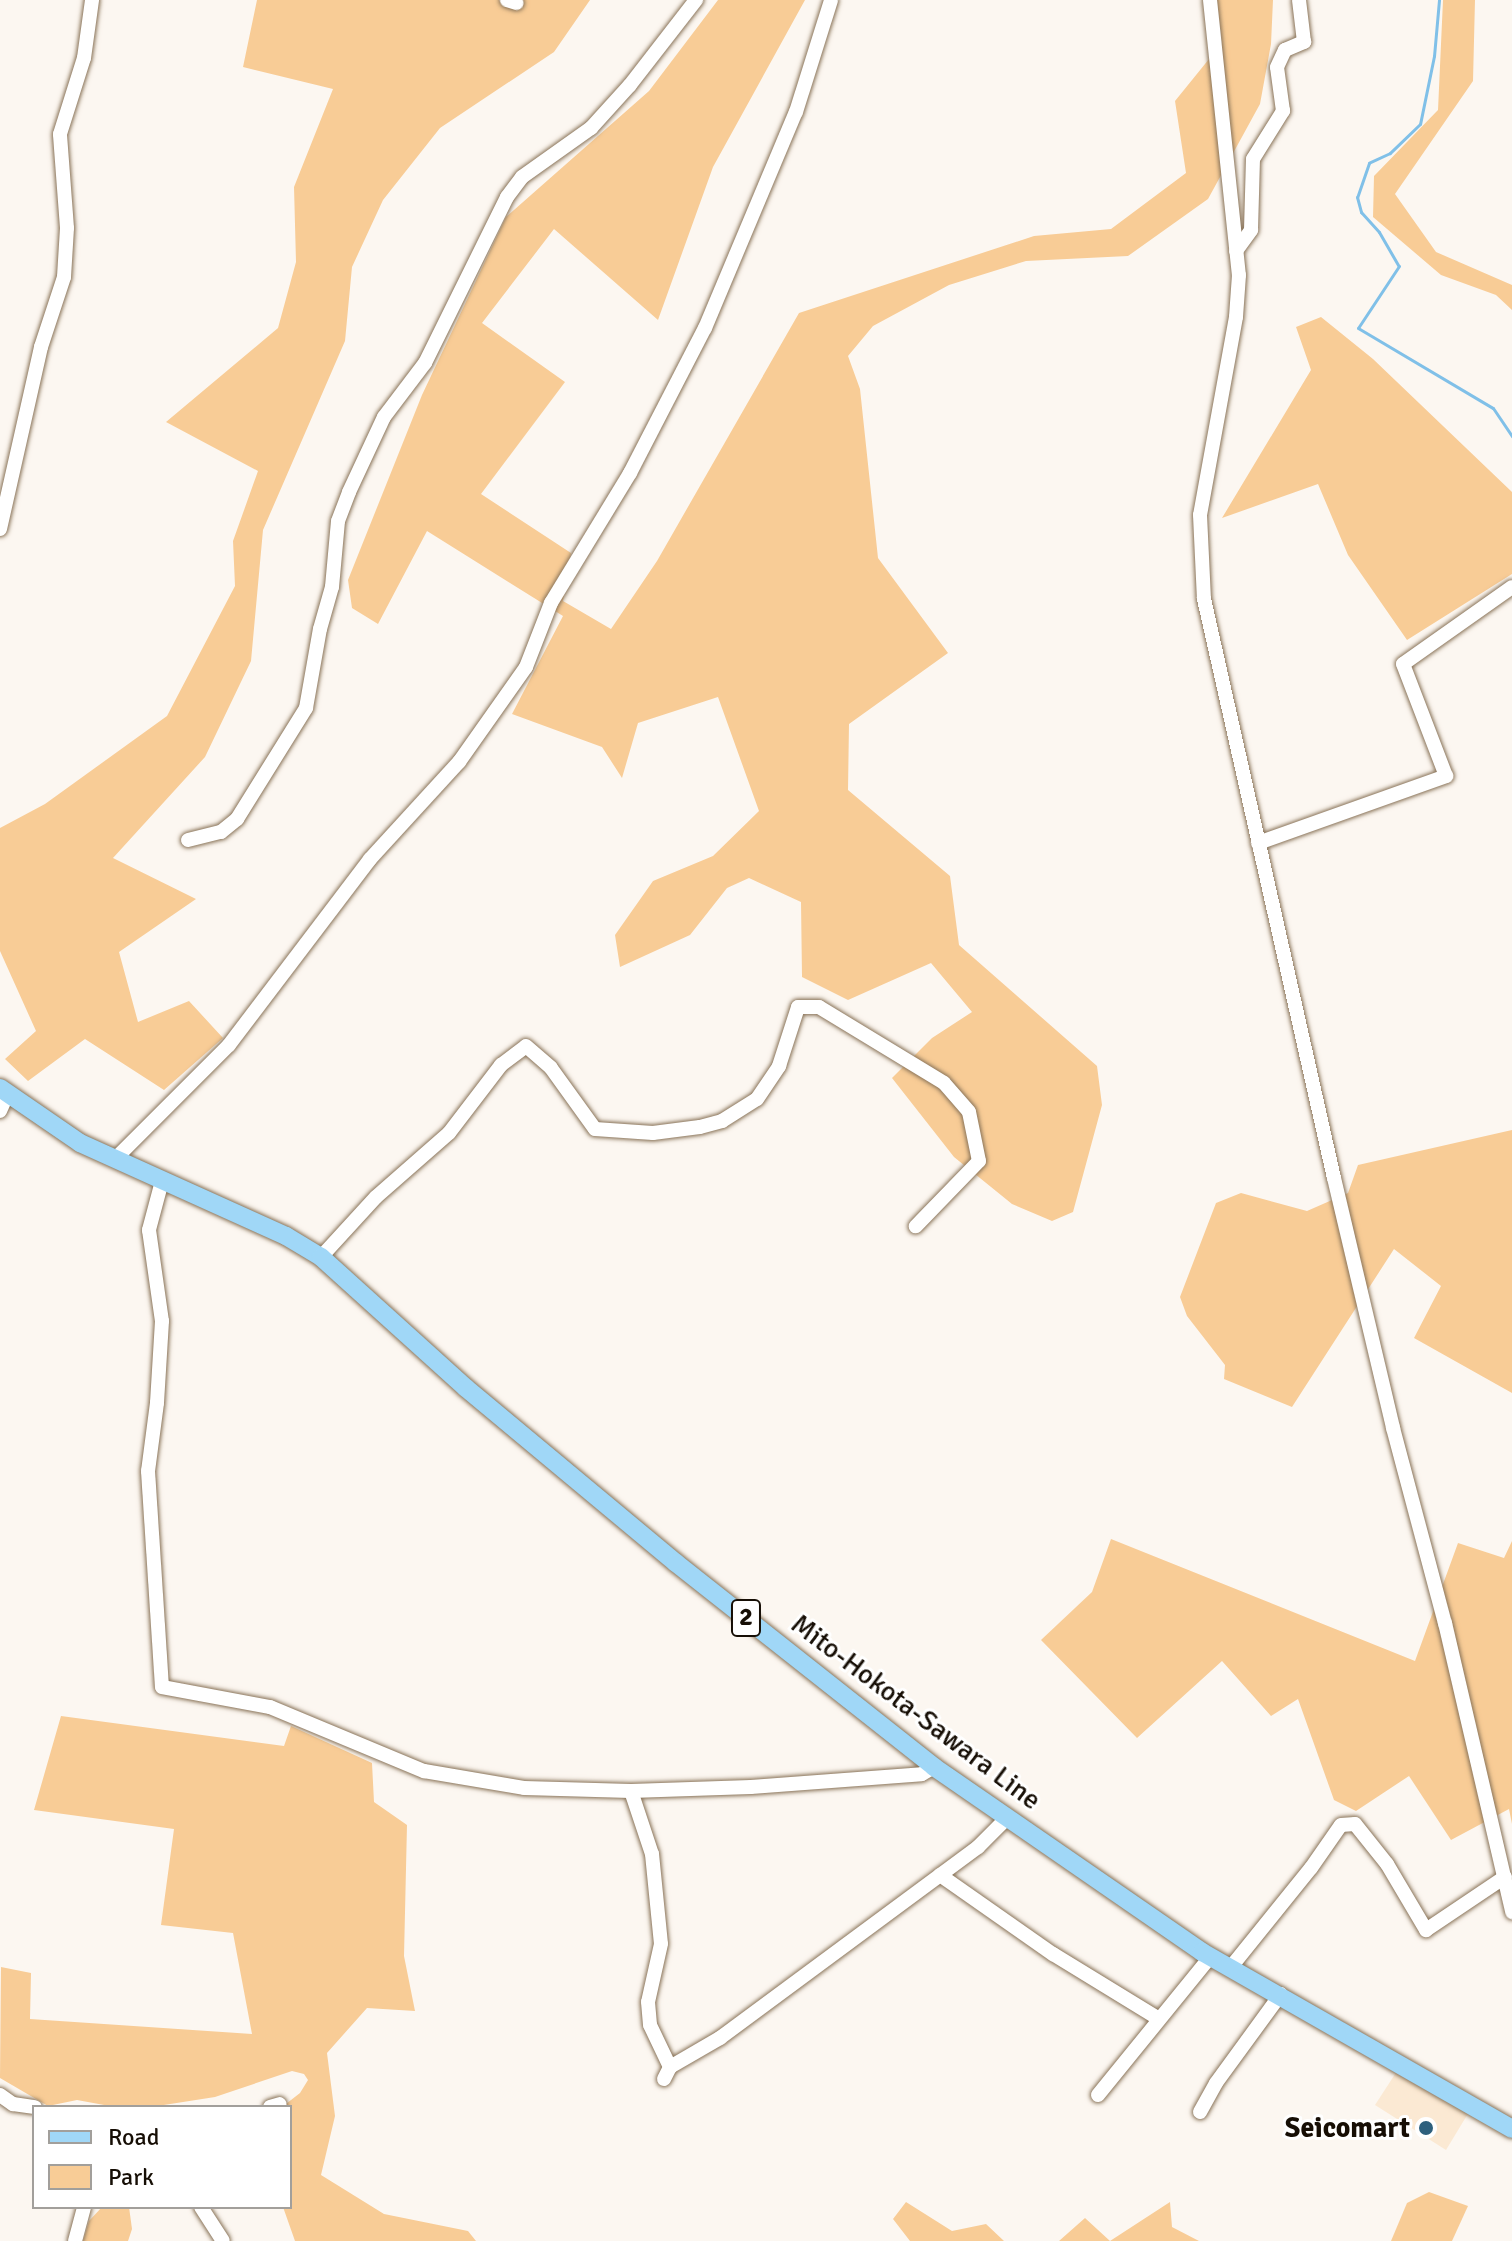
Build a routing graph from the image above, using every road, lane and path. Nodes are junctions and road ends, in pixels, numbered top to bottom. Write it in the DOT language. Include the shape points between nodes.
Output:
graph roads {
  1 [pos="92,0"];
  2 [pos="696,0"];
  3 [pos="831,0"];
  4 [pos="1210,0"];
  5 [pos="1299,0"];
  6 [pos="1236,251"];
  7 [pos="0,529"];
  8 [pos="1512,587"];
  9 [pos="188,840"];
  10 [pos="1258,843"];
  11 [pos="2,1098"];
  12 [pos="115,1159"];
  13 [pos="162,1181"];
  14 [pos="916,1226"];
  15 [pos="321,1257"];
  16 [pos="934,1767"];
  17 [pos="631,1791"];
  18 [pos="1007,1818"];
  19 [pos="940,1875"];
  20 [pos="1505,1877"];
  21 [pos="1512,1912"];
  22 [pos="1211,1956"];
  23 [pos="1231,1967"];
  24 [pos="1281,1994"];
  25 [pos="1159,2019"];
  26 [pos="0,2095"];
  27 [pos="1098,2095"];
  28 [pos="32,2107"];
  29 [pos="1200,2112"];
  30 [pos="1512,2129"];
  31 [pos="83,2209"];
  32 [pos="202,2209"];
  33 [pos="75,2241"];
  34 [pos="223,2241"];
  1 -- 7 [label="street" via="84,58 60,134 67,228 64,277 41,347"];
  2 -- 9 [label="street" via="591,128 522,177 507,197 425,363 384,417 349,492 338,521 332,587 306,708 237,819 221,832"];
  3 -- 12 [label="street" via="796,112 705,328 630,473 551,603 526,667 459,762 370,859 229,1045"];
  4 -- 6 [label="street"];
  5 -- 6 [label="street" via="1304,42 1285,50 1277,67 1283,111 1253,159 1251,230"];
  6 -- 10 [label="street" via="1239,298 1202,500 1201,568"];
  8 -- 10 [label="street" via="1403,664 1446,776"];
  10 -- 20 [label="street" via="1393,1428"];
  11 -- 12 [label="main road, Mito-Hokota-Sawara Line / 2"];
  12 -- 13 [label="main road, Mito-Hokota-Sawara Line / 2"];
  13 -- 15 [label="main road, Mito-Hokota-Sawara Line / 2"];
  13 -- 17 [label="street" via="149,1230 162,1321 148,1471 162,1687 270,1707 424,1771 524,1788"];
  14 -- 15 [label="street" via="979,1161 969,1112 944,1083 819,1007 798,1007 779,1066 757,1099 722,1121 685,1129 595,1129 551,1068 526,1046 501,1065 449,1133 376,1197"];
  15 -- 16 [label="main road, Mito-Hokota-Sawara Line / 2" via="466,1388"];
  16 -- 17 [label="street" via="922,1774"];
  16 -- 18 [label="main road, Mito-Hokota-Sawara Line / 2"];
  17 -- 19 [label="street" via="652,1854 661,1944 648,2002 650,2025 667,2073"];
  18 -- 19 [label="street"];
  18 -- 22 [label="main road, Mito-Hokota-Sawara Line / 2"];
  19 -- 25 [label="street"];
  20 -- 21 [label="street"];
  20 -- 23 [label="street" via="1426,1930 1387,1864 1355,1824 1341,1825"];
  22 -- 23 [label="main road, Mito-Hokota-Sawara Line / 2"];
  22 -- 25 [label="street"];
  23 -- 24 [label="main road, Mito-Hokota-Sawara Line / 2"];
  24 -- 29 [label="street"];
  24 -- 30 [label="main road, Mito-Hokota-Sawara Line / 2"];
  25 -- 27 [label="street"];
  26 -- 28 [label="street" via="13,2104"];
  31 -- 33 [label="street"];
  32 -- 34 [label="street"];
}
